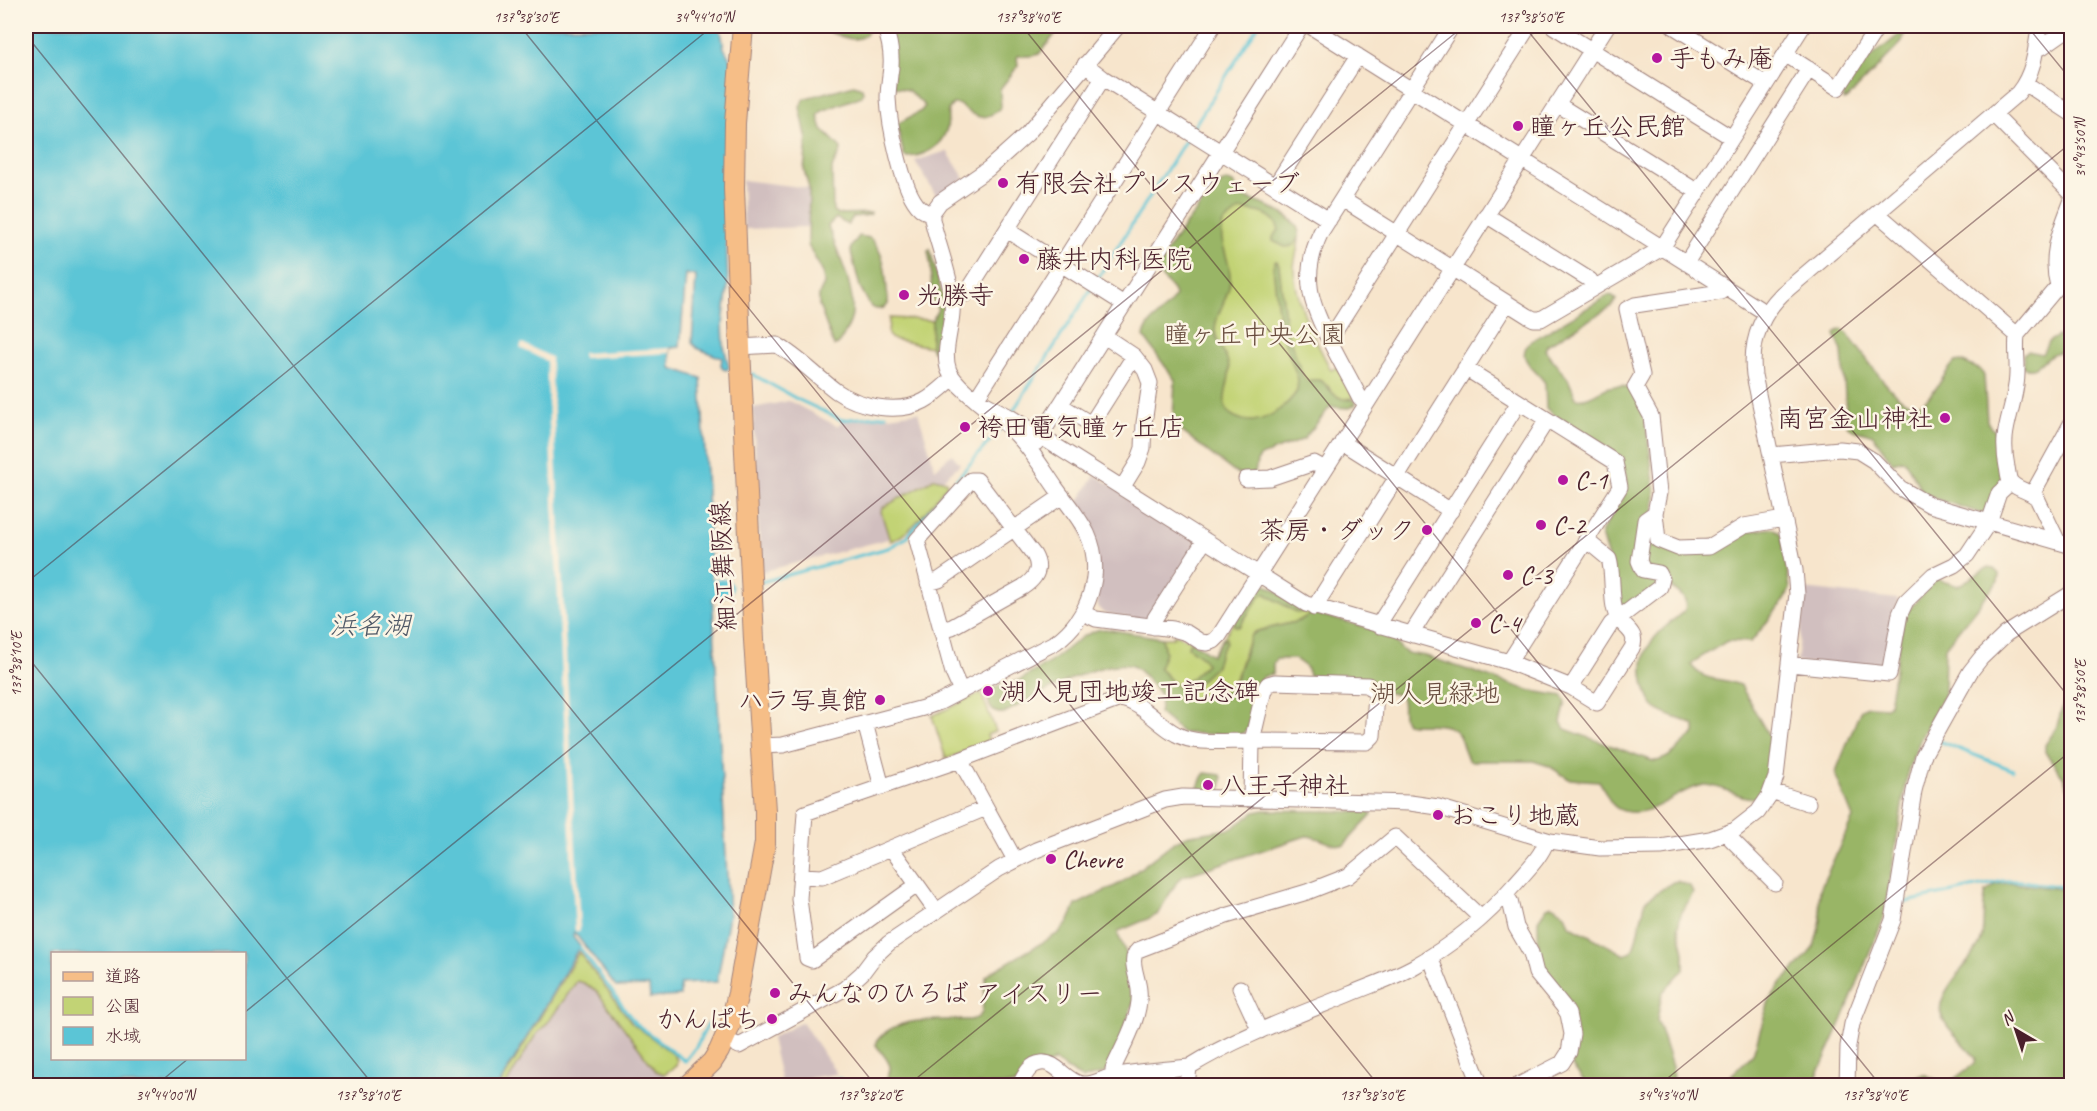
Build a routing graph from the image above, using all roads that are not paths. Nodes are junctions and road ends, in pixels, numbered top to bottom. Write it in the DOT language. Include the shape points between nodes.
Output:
graph roads {
  1 [pos="743,26"];
  2 [pos="884,26"];
  3 [pos="1118,26"];
  4 [pos="1214,26"];
  5 [pos="1301,26"];
  6 [pos="1310,26"];
  7 [pos="1529,26"];
  8 [pos="1554,26"];
  9 [pos="1607,26"];
  10 [pos="1673,26"];
  11 [pos="1878,26"];
  12 [pos="2039,26"];
  13 [pos="2069,26"];
  14 [pos="1798,27"];
  15 [pos="1444,28"];
  16 [pos="2036,46"];
  17 [pos="1592,50"];
  18 [pos="1785,54"];
  19 [pos="1358,56"];
  20 [pos="1085,64"];
  21 [pos="1809,69"];
  22 [pos="1103,78"];
  23 [pos="2025,83"];
  24 [pos="1766,84"];
  25 [pos="1411,90"];
  26 [pos="1557,104"];
  27 [pos="1158,113"];
  28 [pos="2072,114"];
  29 [pos="1994,115"];
  30 [pos="1466,124"];
  31 [pos="1732,138"];
  32 [pos="1220,152"];
  33 [pos="1522,159"];
  34 [pos="1275,186"];
  35 [pos="1698,192"];
  36 [pos="2072,194"];
  37 [pos="1342,199"];
  38 [pos="2072,200"];
  39 [pos="932,213"];
  40 [pos="1877,213"];
  41 [pos="1486,215"];
  42 [pos="1329,220"];
  43 [pos="1007,230"];
  44 [pos="1397,234"];
  45 [pos="1662,248"];
  46 [pos="1686,263"];
  47 [pos="1062,265"];
  48 [pos="1452,269"];
  49 [pos="1724,287"];
  50 [pos="1594,288"];
  51 [pos="2065,288"];
  52 [pos="952,297"];
  53 [pos="1507,303"];
  54 [pos="1124,304"];
  55 [pos="1766,313"];
  56 [pos="1326,334"];
  57 [pos="2017,335"];
  58 [pos="1104,336"];
  59 [pos="740,347"];
  60 [pos="1134,356"];
  61 [pos="1466,368"];
  62 [pos="953,378"];
  63 [pos="976,399"];
  64 [pos="1368,402"];
  65 [pos="1519,402"];
  66 [pos="1060,405"];
  67 [pos="1547,420"];
  68 [pos="2072,422"];
  69 [pos="1040,436"];
  70 [pos="1342,442"];
  71 [pos="1031,451"];
  72 [pos="1771,455"];
  73 [pos="1326,469"];
  74 [pos="1397,477"];
  75 [pos="1246,479"];
  76 [pos="2011,482"];
  77 [pos="1122,488"];
  78 [pos="2033,493"];
  79 [pos="1062,496"];
  80 [pos="1451,511"];
  81 [pos="1654,513"];
  82 [pos="1784,519"];
  83 [pos="1989,522"];
  84 [pos="1014,528"];
  85 [pos="1205,540"];
  86 [pos="1586,540"];
  87 [pos="2065,544"];
  88 [pos="1259,574"];
  89 [pos="928,583"];
  90 [pos="2072,593"];
  91 [pos="1314,608"];
  92 [pos="1083,613"];
  93 [pos="1618,618"];
  94 [pos="1380,626"];
  95 [pos="1154,627"];
  96 [pos="941,630"];
  97 [pos="1413,635"];
  98 [pos="1509,662"];
  99 [pos="1790,664"];
  100 [pos="1571,687"];
  101 [pos="961,691"];
  102 [pos="865,723"];
  103 [pos="1252,741"];
  104 [pos="761,746"];
  105 [pos="960,760"];
  106 [pos="882,787"];
  107 [pos="1771,790"];
  108 [pos="1251,800"];
  109 [pos="1808,803"];
  110 [pos="986,808"];
  111 [pos="1728,833"];
  112 [pos="1547,840"];
  113 [pos="891,848"];
  114 [pos="1015,860"];
  115 [pos="801,876"];
  116 [pos="1775,883"];
  117 [pos="917,885"];
  118 [pos="1504,896"];
  119 [pos="936,911"];
  120 [pos="1481,918"];
  121 [pos="1430,957"];
  122 [pos="1240,988"];
  123 [pos="1260,1031"];
  124 [pos="725,1039"];
  125 [pos="1189,1067"];
  126 [pos="1113,1076"];
  127 [pos="689,1085"];
  128 [pos="1019,1086"];
  129 [pos="1187,1086"];
  130 [pos="1481,1086"];
  131 [pos="1518,1086"];
  132 [pos="1847,1086"];
  1 -- 59 [label="main road, 細江舞阪線" via="734,155"];
  2 -- 39 [label="street" via="891,51 890,121 905,183 917,205"];
  3 -- 20 [label="street"];
  4 -- 27 [label="street"];
  5 -- 32 [label="street"];
  6 -- 19 [label="street"];
  7 -- 30 [label="street"];
  8 -- 17 [label="street"];
  9 -- 17 [label="street"];
  10 -- 24 [label="street"];
  11 -- 21 [label="street" via="1838,88"];
  12 -- 16 [label="street"];
  13 -- 16 [label="street" via="2042,47"];
  14 -- 18 [label="street"];
  15 -- 25 [label="street"];
  16 -- 23 [label="street"];
  17 -- 26 [label="street"];
  17 -- 31 [label="street"];
  18 -- 21 [label="street"];
  18 -- 24 [label="street"];
  19 -- 25 [label="street"];
  19 -- 34 [label="street"];
  20 -- 22 [label="street"];
  20 -- 39 [label="street" via="1023,138 988,169 940,202"];
  21 -- 46 [label="street"];
  22 -- 27 [label="street"];
  22 -- 43 [label="street"];
  23 -- 28 [label="street"];
  23 -- 29 [label="street"];
  24 -- 31 [label="street"];
  25 -- 30 [label="street"];
  25 -- 37 [label="street"];
  26 -- 33 [label="street"];
  26 -- 35 [label="street"];
  27 -- 32 [label="street"];
  27 -- 47 [label="street"];
  29 -- 36 [label="street"];
  29 -- 40 [label="street"];
  30 -- 33 [label="street"];
  30 -- 44 [label="street"];
  31 -- 35 [label="street"];
  32 -- 34 [label="street"];
  32 -- 54 [label="street"];
  33 -- 41 [label="street"];
  33 -- 45 [label="street"];
  34 -- 42 [label="street"];
  35 -- 45 [label="street"];
  37 -- 42 [label="street"];
  37 -- 44 [label="street"];
  38 -- 51 [label="street" via="2054,261"];
  39 -- 52 [label="street"];
  40 -- 55 [label="street" via="1782,294"];
  40 -- 57 [label="street"];
  41 -- 48 [label="street"];
  41 -- 50 [label="street" via="1590,280"];
  42 -- 56 [label="street" via="1316,243 1309,275 1313,307"];
  43 -- 47 [label="street"];
  43 -- 52 [label="street" via="966,294"];
  44 -- 48 [label="street"];
  44 -- 56 [label="street" via="1337,328"];
  45 -- 46 [label="street"];
  45 -- 50 [label="street"];
  46 -- 49 [label="street"];
  47 -- 54 [label="street"];
  47 -- 63 [label="street"];
  48 -- 53 [label="street"];
  48 -- 64 [label="street"];
  49 -- 55 [label="street"];
  49 -- 81 [label="street" via="1721,292 1627,309 1642,375 1635,387 1651,416 1659,494"];
  50 -- 53 [label="street" via="1541,319"];
  51 -- 57 [label="street"];
  52 -- 62 [label="street" via="946,357"];
  53 -- 61 [label="street"];
  54 -- 58 [label="street"];
  55 -- 72 [label="street" via="1754,343 1753,364"];
  56 -- 64 [label="street" via="1360,398"];
  57 -- 76 [label="street" via="2016,385 2004,444"];
  58 -- 60 [label="street"];
  58 -- 66 [label="street"];
  59 -- 62 [label="street" via="777,345 836,391 873,405 915,405"];
  59 -- 104 [label="main road, 細江舞阪線"];
  60 -- 66 [label="street" via="1091,424"];
  60 -- 77 [label="street" via="1146,369 1150,383 1141,455"];
  61 -- 65 [label="street"];
  61 -- 74 [label="street"];
  62 -- 63 [label="street"];
  63 -- 69 [label="street"];
  63 -- 71 [label="street"];
  64 -- 70 [label="street"];
  65 -- 67 [label="street"];
  65 -- 80 [label="street"];
  66 -- 69 [label="street"];
  67 -- 86 [label="street" via="1615,462 1620,487"];
  67 -- 97 [label="street"];
  68 -- 78 [label="street"];
  69 -- 71 [label="street"];
  69 -- 77 [label="street"];
  70 -- 73 [label="street"];
  70 -- 74 [label="street"];
  71 -- 79 [label="street"];
  72 -- 82 [label="street"];
  72 -- 83 [label="street" via="1858,451 1920,500"];
  73 -- 75 [label="street" via="1314,463 1270,477"];
  73 -- 88 [label="street"];
  74 -- 80 [label="street"];
  74 -- 91 [label="street"];
  76 -- 78 [label="street"];
  76 -- 83 [label="street" via="1999,493"];
  77 -- 85 [label="street"];
  78 -- 87 [label="street"];
  79 -- 84 [label="street"];
  79 -- 92 [label="street" via="1086,532 1093,551 1092,591"];
  80 -- 94 [label="street"];
  81 -- 82 [label="street" via="1658,540 1678,548 1713,546 1744,526"];
  81 -- 93 [label="street" via="1645,520 1639,561 1644,570 1659,573 1662,583"];
  82 -- 99 [label="street" via="1797,594"];
  83 -- 87 [label="street"];
  83 -- 99 [label="street" via="1968,555 1933,575 1906,601 1889,674"];
  84 -- 89 [label="street" via="939,580"];
  84 -- 89 [label="street" via="977,480 971,480 917,540"];
  84 -- 96 [label="street" via="1037,560 1035,578 962,622"];
  85 -- 88 [label="street"];
  85 -- 95 [label="street" via="1155,618"];
  86 -- 93 [label="street" via="1609,558"];
  86 -- 98 [label="street"];
  88 -- 91 [label="street"];
  88 -- 95 [label="street" via="1214,641 1201,642 1180,631"];
  89 -- 96 [label="street"];
  90 -- 132 [label="street" via="2006,634 1981,658 1923,756 1893,920 1852,1024"];
  91 -- 94 [label="street"];
  92 -- 95 [label="street" via="1096,619"];
  92 -- 101 [label="street" via="1056,642"];
  93 -- 100 [label="street"];
  93 -- 100 [label="street" via="1632,633 1634,643 1597,703"];
  94 -- 97 [label="street"];
  96 -- 101 [label="street"];
  97 -- 98 [label="street"];
  98 -- 100 [label="street"];
  99 -- 107 [label="street"];
  101 -- 102 [label="street" via="932,705"];
  102 -- 104 [label="street" via="783,745"];
  102 -- 106 [label="street"];
  103 -- 103 [label="street" via="1366,742 1373,736 1376,694 1373,688 1361,683 1268,684"];
  103 -- 105 [label="street" via="1182,737 1135,704 1120,699"];
  103 -- 108 [label="street"];
  104 -- 124 [label="main road, 細江舞阪線" via="764,851 738,993"];
  105 -- 106 [label="street"];
  105 -- 110 [label="street"];
  106 -- 115 [label="street" via="805,813"];
  107 -- 109 [label="street"];
  107 -- 111 [label="street" via="1751,819"];
  108 -- 112 [label="street" via="1416,803"];
  108 -- 114 [label="street" via="1165,800"];
  110 -- 113 [label="street"];
  110 -- 114 [label="street"];
  111 -- 112 [label="street" via="1678,846 1645,849 1584,847"];
  111 -- 116 [label="street"];
  112 -- 118 [label="street" via="1530,868"];
  113 -- 115 [label="street" via="822,877"];
  113 -- 117 [label="street"];
  114 -- 119 [label="street"];
  115 -- 117 [label="street" via="799,899 805,946 807,958 812,960"];
  117 -- 119 [label="street"];
  118 -- 120 [label="street"];
  118 -- 131 [label="street" via="1510,901 1516,927 1531,953 1536,974 1568,1014 1572,1034 1569,1052 1562,1063"];
  119 -- 124 [label="street" via="889,943 862,973 834,995 739,1046"];
  120 -- 121 [label="street"];
  120 -- 126 [label="street" via="1395,837 1348,876 1138,950 1133,959 1138,1006"];
  121 -- 123 [label="street" via="1395,976"];
  121 -- 130 [label="street"];
  122 -- 123 [label="street"];
  123 -- 125 [label="street"];
  124 -- 127 [label="main road, 細江舞阪線" via="712,1062"];
  125 -- 126 [label="street"];
  125 -- 129 [label="street"];
  126 -- 128 [label="street" via="1082,1084 1041,1063 1031,1067"];
}
